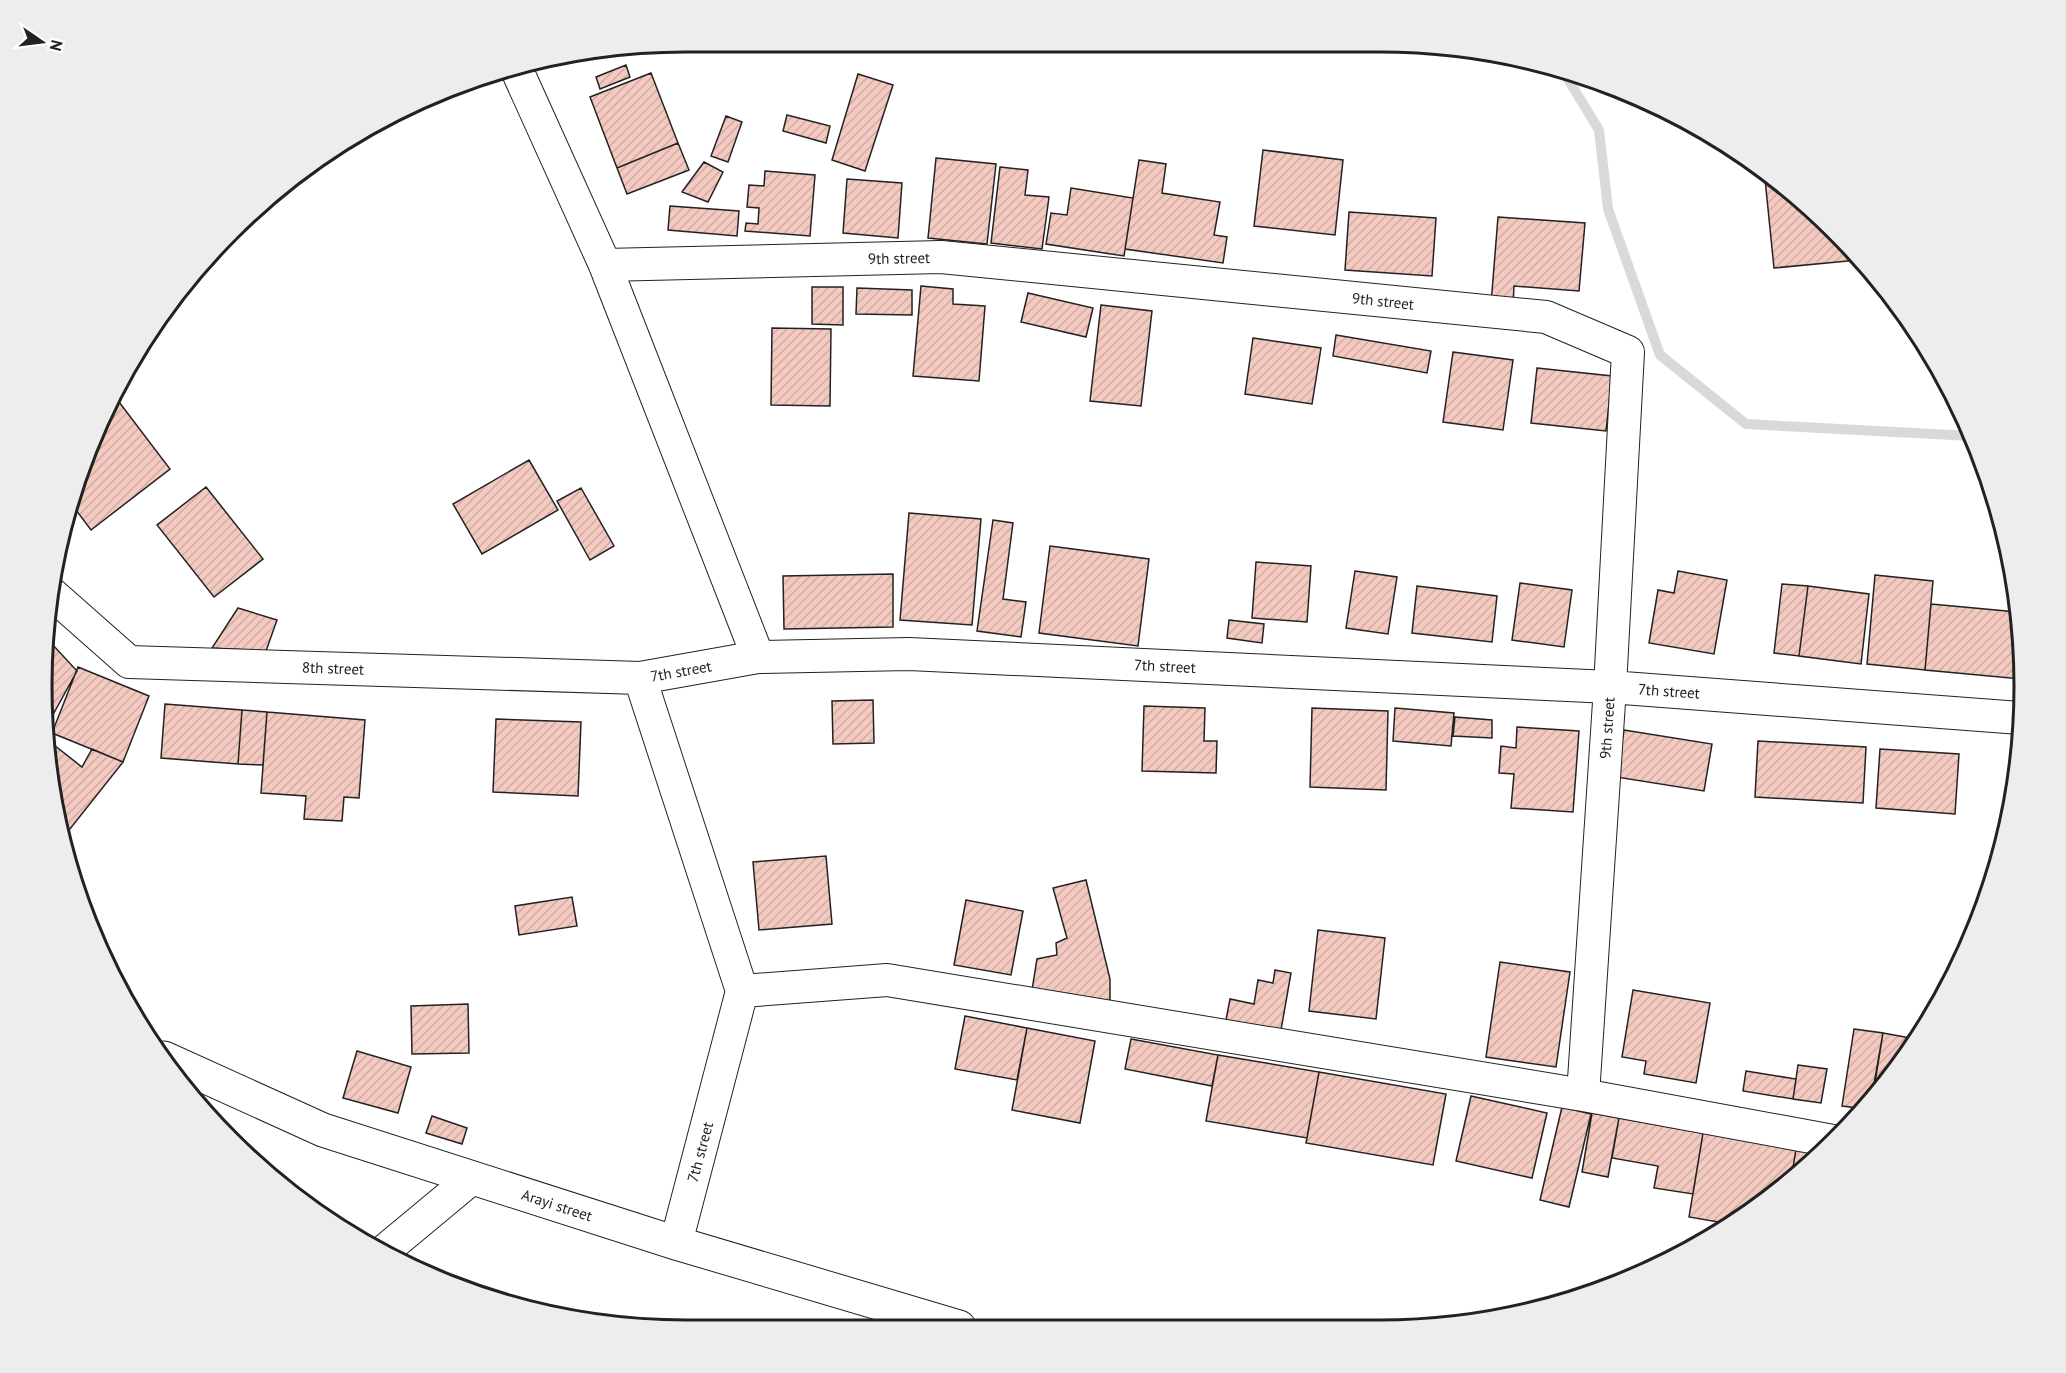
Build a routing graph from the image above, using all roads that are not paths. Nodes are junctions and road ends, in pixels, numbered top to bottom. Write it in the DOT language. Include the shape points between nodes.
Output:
graph roads {
  1 [pos="519,75"];
  2 [pos="605,265"];
  3 [pos="59,600"];
  4 [pos="758,657"];
  5 [pos="640,678"];
  6 [pos="1610,687"];
  7 [pos="2013,717"];
  8 [pos="742,991"];
  9 [pos="178,1064"];
  10 [pos="1583,1095"];
  11 [pos="1823,1139"];
  12 [pos="472,1178"];
  13 [pos="676,1243"];
  14 [pos="390,1247"];
  15 [pos="935,1320"];
  1 -- 2 [label="street"];
  2 -- 4 [label="street"];
  2 -- 6 [label="street, 9th street" via="941,257 1546,317 1628,352"];
  3 -- 5 [label="street, 8th street" via="129,662"];
  4 -- 5 [label="street, 7th street"];
  4 -- 6 [label="street, 7th street" via="909,654"];
  5 -- 8 [label="street, 7th street"];
  6 -- 7 [label="street, 7th street"];
  6 -- 10 [label="street, 9th street"];
  8 -- 10 [label="street" via="887,980"];
  8 -- 13 [label="street, 7th street"];
  9 -- 12 [label="main road, Arayi street" via="323,1130"];
  10 -- 11 [label="street"];
  12 -- 13 [label="main road, Arayi street"];
  12 -- 14 [label="street"];
  13 -- 15 [label="main road, Arayi street"];
}
